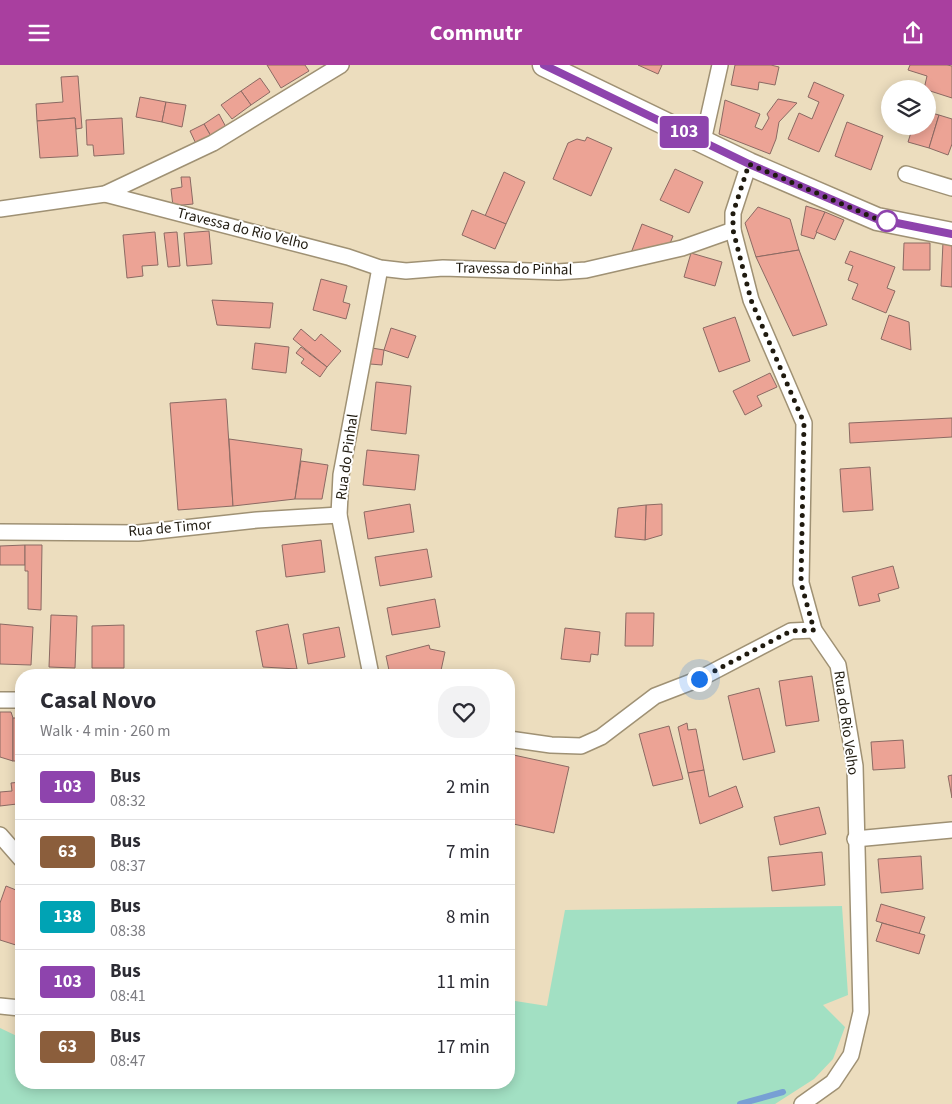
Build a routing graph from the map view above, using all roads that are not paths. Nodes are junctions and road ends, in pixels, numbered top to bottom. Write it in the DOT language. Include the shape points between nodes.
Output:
graph roads {
  1 [pos="341,65"];
  2 [pos="544,65"];
  3 [pos="720,65"];
  4 [pos="703,141"];
  5 [pos="749,164"];
  6 [pos="906,174"];
  7 [pos="952,188"];
  8 [pos="105,194"];
  9 [pos="0,209"];
  10 [pos="733,230"];
  11 [pos="952,234"];
  12 [pos="380,268"];
  13 [pos="339,515"];
  14 [pos="0,532"];
  15 [pos="814,630"];
  16 [pos="370,669"];
  17 [pos="0,700"];
  18 [pos="15,700"];
  19 [pos="515,740"];
  20 [pos="952,830"];
  21 [pos="0,835"];
  22 [pos="855,839"];
  23 [pos="15,852"];
  24 [pos="0,1007"];
  25 [pos="15,1008"];
  26 [pos="802,1104"];
  1 -- 8 [label="street" via="213,143"];
  2 -- 4 [label="main road"];
  3 -- 4 [label="street"];
  4 -- 5 [label="main road"];
  5 -- 10 [label="street, Rua do Rio Velho" via="733,213"];
  5 -- 11 [label="main road" via="877,219"];
  6 -- 7 [label="street"];
  8 -- 9 [label="street"];
  8 -- 12 [label="street, Travessa do Rio Velho"];
  10 -- 12 [label="street, Travessa do Pinhal" via="682,248 586,270 558,272 443,267 406,271"];
  10 -- 15 [label="street, Rua do Rio Velho" via="751,300 804,423 801,583"];
  12 -- 13 [label="street, Rua do Pinhal" via="341,475"];
  13 -- 14 [label="street, Rua de Timor" via="138,533"];
  13 -- 16 [label="street, Rua do Pinhal"];
  15 -- 19 [label="street" via="791,631 699,679 655,696 601,737 581,746"];
  15 -- 22 [label="street, Rua do Rio Velho" via="838,665 855,767"];
  17 -- 18 [label="street"];
  20 -- 22 [label="street"];
  21 -- 23 [label="street"];
  22 -- 26 [label="street, Rua do Rio Velho" via="861,1012 851,1055 833,1082"];
  24 -- 25 [label="street"];
}
